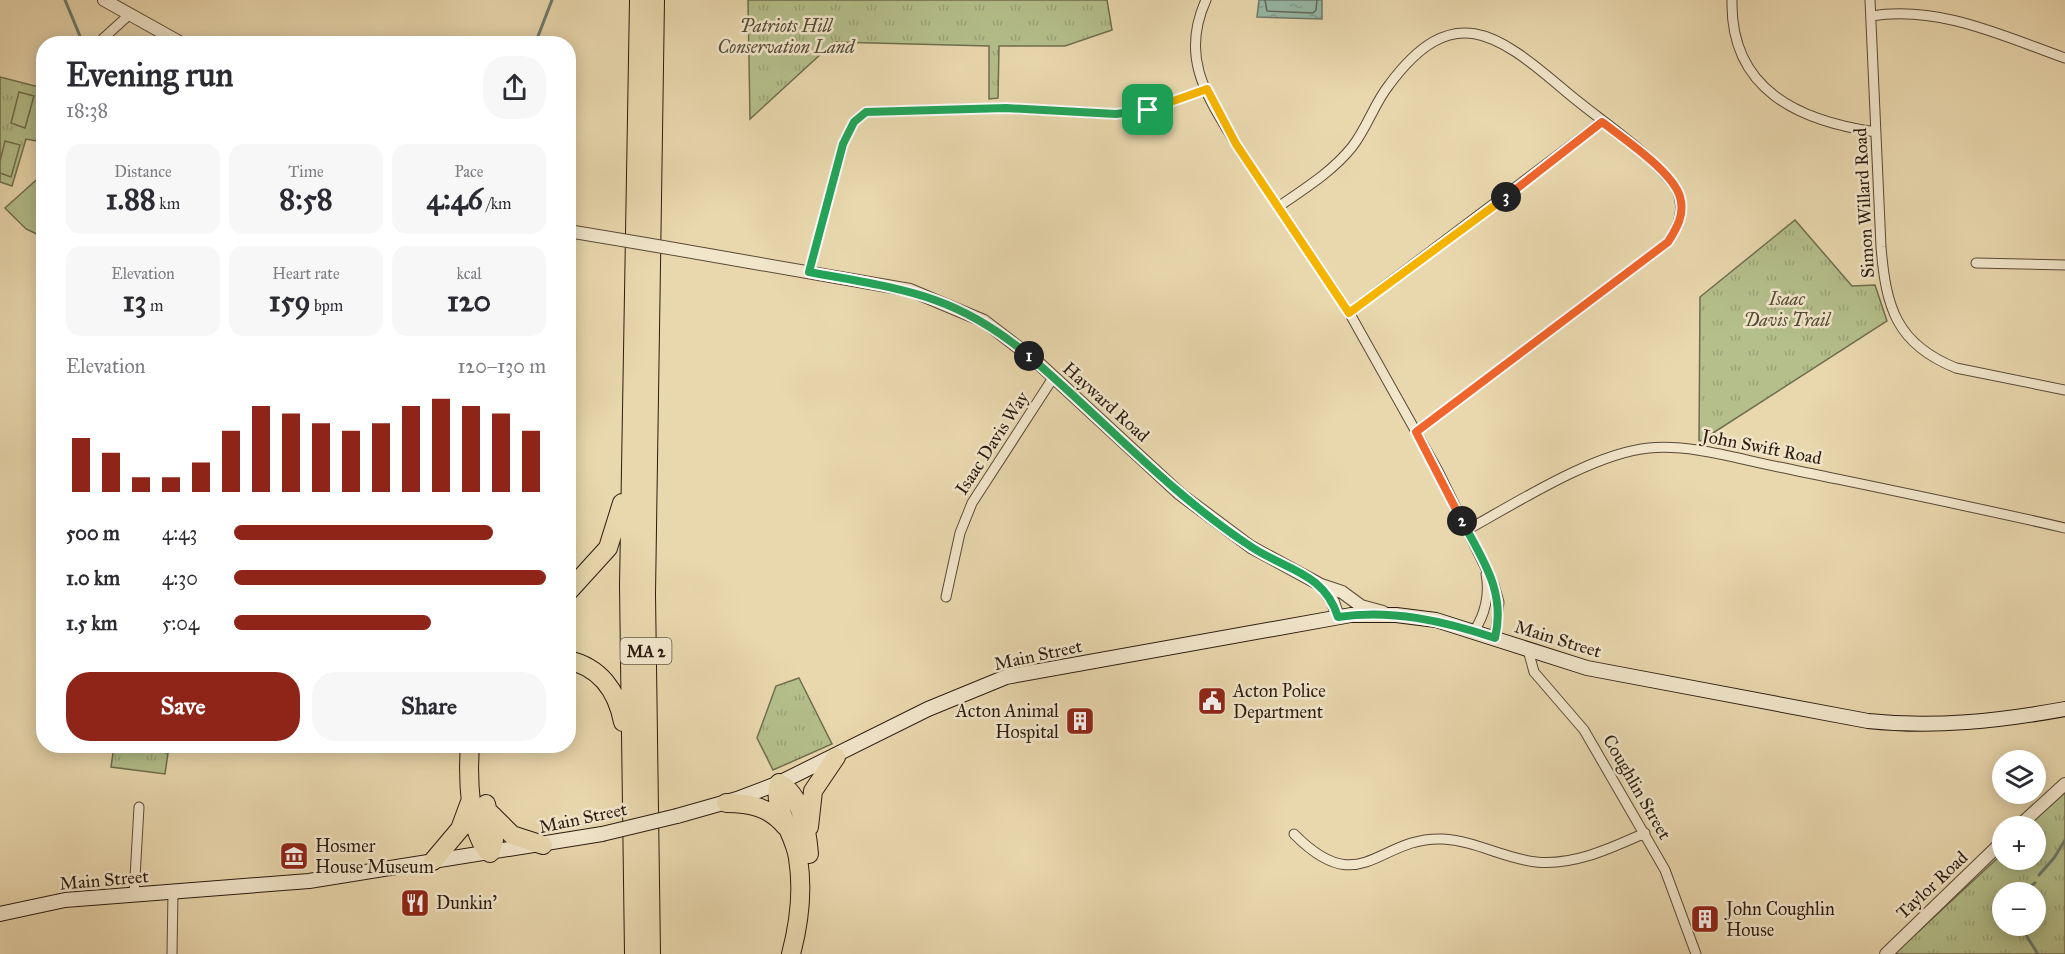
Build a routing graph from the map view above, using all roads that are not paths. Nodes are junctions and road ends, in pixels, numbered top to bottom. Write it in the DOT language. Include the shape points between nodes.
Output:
graph roads {
  1 [pos="104,0"];
  2 [pos="639,0"];
  3 [pos="656,0"];
  4 [pos="1206,0"];
  5 [pos="1732,0"];
  6 [pos="1870,0"];
  7 [pos="130,14"];
  8 [pos="1871,16"];
  9 [pos="106,36"];
  10 [pos="169,36"];
  11 [pos="2065,58"];
  12 [pos="1207,89"];
  13 [pos="1602,122"];
  14 [pos="1876,132"];
  15 [pos="1278,207"];
  16 [pos="576,232"];
  17 [pos="1976,263"];
  18 [pos="2065,266"];
  19 [pos="809,272"];
  20 [pos="1349,313"];
  21 [pos="1053,378"];
  22 [pos="2065,390"];
  23 [pos="1416,432"];
  24 [pos="631,463"];
  25 [pos="2065,528"];
  26 [pos="1467,530"];
  27 [pos="1483,560"];
  28 [pos="576,584"];
  29 [pos="1321,585"];
  30 [pos="946,597"];
  31 [pos="1347,597"];
  32 [pos="1396,615"];
  33 [pos="1345,616"];
  34 [pos="1474,631"];
  35 [pos="1495,638"];
  36 [pos="1528,650"];
  37 [pos="576,663"];
  38 [pos="2065,709"];
  39 [pos="470,753"];
  40 [pos="481,753"];
  41 [pos="836,757"];
  42 [pos="630,766"];
  43 [pos="779,783"];
  44 [pos="2065,784"];
  45 [pos="471,788"];
  46 [pos="726,802"];
  47 [pos="486,804"];
  48 [pos="139,807"];
  49 [pos="2030,816"];
  50 [pos="1645,833"];
  51 [pos="1294,834"];
  52 [pos="792,836"];
  53 [pos="543,845"];
  54 [pos="1992,852"];
  55 [pos="490,853"];
  56 [pos="809,854"];
  57 [pos="433,861"];
  58 [pos="173,892"];
  59 [pos="134,895"];
  60 [pos="650,901"];
  61 [pos="0,914"];
  62 [pos="172,954"];
  63 [pos="634,954"];
  64 [pos="651,954"];
  65 [pos="661,954"];
  66 [pos="791,954"];
  67 [pos="803,954"];
  68 [pos="1696,954"];
  69 [pos="1886,954"];
  1 -- 7 [label="street"];
  2 -- 24 [label="highway, MA 2"];
  3 -- 60 [label="highway, MA 2" via="646,594"];
  4 -- 12 [label="street" via="1198,18 1194,51"];
  5 -- 14 [label="street" via="1738,46 1753,75 1765,88 1809,116"];
  6 -- 8 [label="street, Simon Willard Road"];
  7 -- 9 [label="street"];
  7 -- 10 [label="street"];
  8 -- 11 [label="street" via="1909,12 1937,16"];
  8 -- 14 [label="street, Simon Willard Road"];
  12 -- 15 [label="street" via="1219,116"];
  12 -- 19 [label="street" via="1148,110 1116,114 1006,108 866,112 854,122 843,144"];
  13 -- 15 [label="street" via="1508,45 1473,33 1442,35 1416,51 1387,87 1349,150 1310,186"];
  13 -- 20 [label="street"];
  13 -- 23 [label="street" via="1676,188 1682,208 1674,233 1635,268"];
  14 -- 22 [label="street, Simon Willard Road" via="1884,276 1891,308 1904,333 1930,356 1956,368"];
  15 -- 20 [label="street"];
  16 -- 19 [label="street, Hayward Road, bridge"];
  17 -- 18 [label="street"];
  19 -- 21 [label="street, Hayward Road" via="910,290 961,310 1010,339"];
  20 -- 23 [label="street"];
  21 -- 29 [label="street, Hayward Road" via="1189,501 1251,547"];
  21 -- 30 [label="street, Isaac Davis Way" via="968,510"];
  23 -- 26 [label="street"];
  24 -- 28 [label="highway" via="611,543"];
  24 -- 42 [label="highway, MA 2"];
  25 -- 26 [label="street, John Swift Road" via="1736,458 1657,448 1597,463"];
  26 -- 27 [label="street"];
  27 -- 34 [label="street" via="1486,604"];
  27 -- 35 [label="street" via="1499,602"];
  29 -- 31 [label="street, Hayward Road"];
  29 -- 33 [label="street"];
  31 -- 32 [label="street, Hayward Road" via="1361,606"];
  31 -- 33 [label="street" via="1353,610"];
  32 -- 33 [label="main road, Main Street"];
  32 -- 34 [label="main road, Main Street" via="1436,620"];
  33 -- 41 [label="main road, Main Street" via="1006,677 928,708"];
  34 -- 35 [label="main road, Main Street"];
  35 -- 36 [label="main road, Main Street"];
  36 -- 38 [label="main road, Main Street" via="1646,681 1868,721 1962,724"];
  36 -- 50 [label="street, Coughlin Street" via="1534,672 1584,730"];
  37 -- 42 [label="highway" via="593,670 614,693"];
  39 -- 45 [label="highway"];
  40 -- 47 [label="highway"];
  41 -- 43 [label="main road, Main Street"];
  41 -- 56 [label="highway" via="812,795"];
  42 -- 63 [label="highway, MA 2"];
  43 -- 46 [label="main road, Main Street"];
  43 -- 52 [label="highway" via="778,798"];
  43 -- 56 [label="highway" via="790,792 799,810"];
  44 -- 49 [label="street"];
  45 -- 55 [label="highway" via="479,838"];
  45 -- 57 [label="highway" via="465,819"];
  46 -- 52 [label="highway" via="766,810 781,820"];
  46 -- 53 [label="main road, Main Street, bridge"];
  47 -- 53 [label="highway" via="507,832 523,841"];
  47 -- 55 [label="highway" via="493,836"];
  48 -- 59 [label="street"];
  50 -- 51 [label="street" via="1587,857 1559,860 1537,862 1474,843 1440,839 1404,846 1371,862 1345,865 1314,854"];
  50 -- 68 [label="street, Coughlin Street" via="1665,870"];
  52 -- 66 [label="highway" via="800,886"];
  53 -- 55 [label="main road, Main Street"];
  54 -- 69 [label="street, Taylor Road"];
  55 -- 57 [label="main road, Main Street"];
  56 -- 67 [label="highway" via="810,909"];
  57 -- 58 [label="main road, Main Street" via="298,882"];
  58 -- 59 [label="main road, Main Street"];
  58 -- 62 [label="street"];
  59 -- 61 [label="main road, Main Street" via="65,900"];
  60 -- 64 [label="highway, MA 2"];
  60 -- 65 [label="highway"];
}
